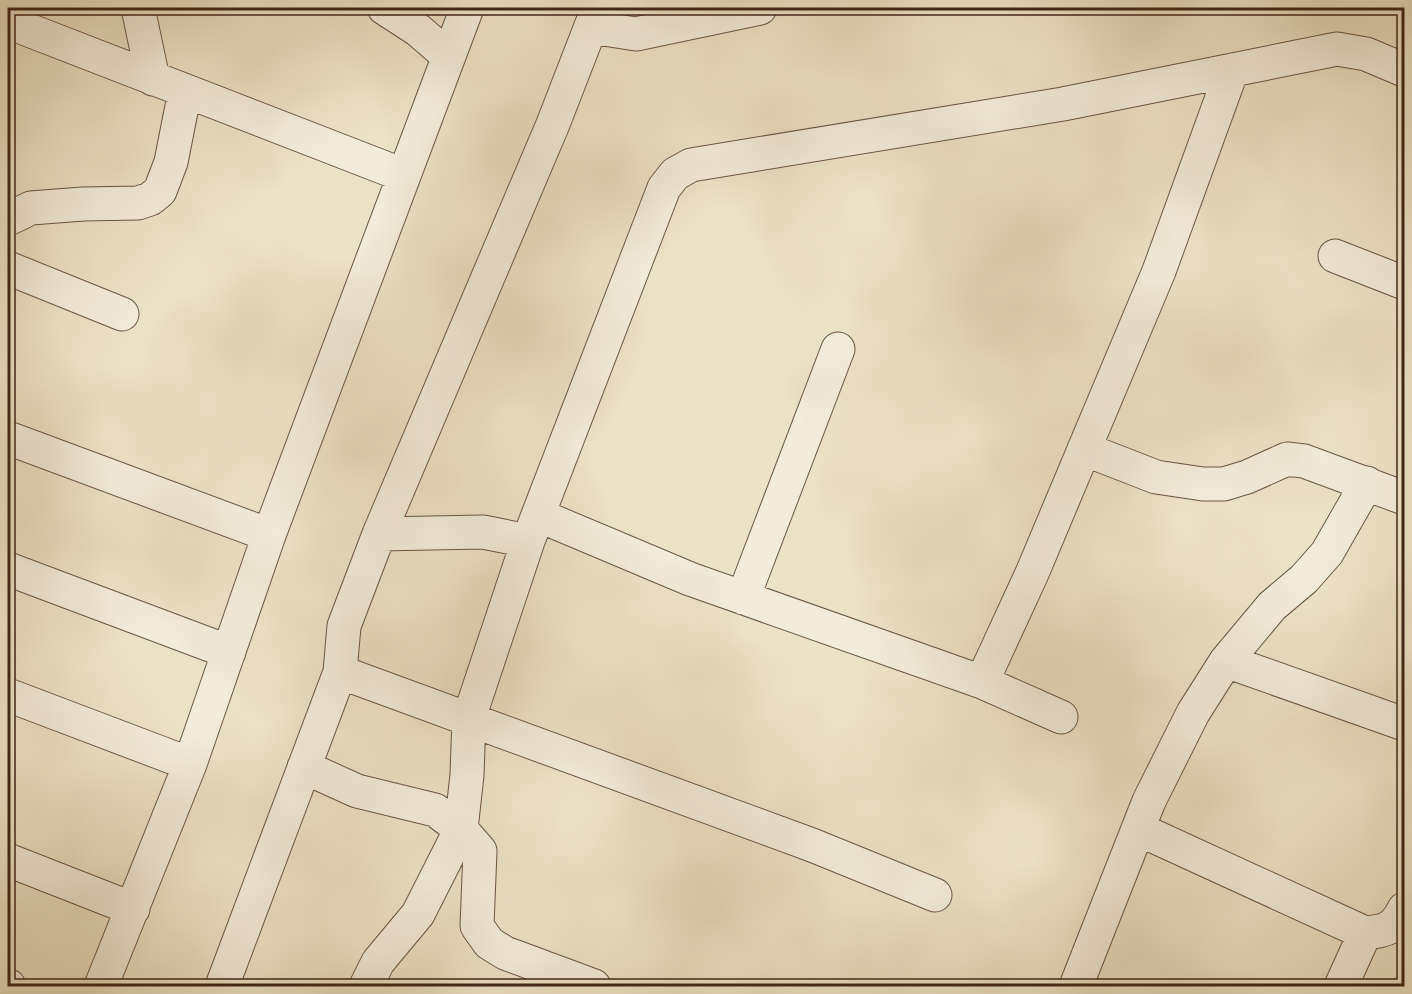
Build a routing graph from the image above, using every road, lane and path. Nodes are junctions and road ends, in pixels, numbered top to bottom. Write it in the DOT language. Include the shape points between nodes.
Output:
graph roads {
  1 [pos="138,8"];
  2 [pos="384,8"];
  3 [pos="467,8"];
  4 [pos="760,8"];
  5 [pos="594,17"];
  6 [pos="8,22"];
  7 [pos="448,56"];
  8 [pos="1232,70"];
  9 [pos="1404,70"];
  10 [pos="153,79"];
  11 [pos="185,92"];
  12 [pos="404,175"];
  13 [pos="8,219"];
  14 [pos="1335,256"];
  15 [pos="8,268"];
  16 [pos="1404,283"];
  17 [pos="122,314"];
  18 [pos="838,349"];
  19 [pos="8,438"];
  20 [pos="1084,449"];
  21 [pos="1367,483"];
  22 [pos="1404,498"];
  23 [pos="533,528"];
  24 [pos="379,534"];
  25 [pos="269,535"];
  26 [pos="8,569"];
  27 [pos="743,598"];
  28 [pos="229,652"];
  29 [pos="1226,661"];
  30 [pos="340,672"];
  31 [pos="982,682"];
  32 [pos="8,695"];
  33 [pos="1061,717"];
  34 [pos="469,718"];
  35 [pos="1404,724"];
  36 [pos="190,764"];
  37 [pos="304,767"];
  38 [pos="1138,829"];
  39 [pos="461,830"];
  40 [pos="8,860"];
  41 [pos="935,895"];
  42 [pos="133,909"];
  43 [pos="1404,909"];
  44 [pos="1365,933"];
  45 [pos="101,987"];
  46 [pos="222,987"];
  47 [pos="366,987"];
  48 [pos="594,987"];
  49 [pos="1076,987"];
  50 [pos="1341,987"];
  1 -- 10 [label="street"];
  2 -- 7 [label="street"];
  3 -- 7 [label="street"];
  4 -- 5 [label="street" via="636,34"];
  5 -- 24 [label="street" via="553,124"];
  6 -- 10 [label="street"];
  7 -- 12 [label="street"];
  8 -- 9 [label="street" via="1337,49 1366,54"];
  8 -- 20 [label="street" via="1159,271"];
  8 -- 23 [label="street" via="1063,104 691,165 675,174 664,189"];
  10 -- 11 [label="street"];
  11 -- 12 [label="street"];
  11 -- 13 [label="street" via="171,162 160,191 150,199 138,203 30,208"];
  12 -- 25 [label="street"];
  14 -- 16 [label="street"];
  15 -- 17 [label="street"];
  18 -- 27 [label="street"];
  19 -- 25 [label="street"];
  20 -- 21 [label="street" via="1156,477 1203,484 1224,484 1287,459"];
  20 -- 31 [label="street"];
  21 -- 22 [label="street"];
  21 -- 29 [label="street" via="1327,553 1272,606"];
  23 -- 24 [label="street"];
  23 -- 27 [label="street"];
  23 -- 34 [label="street"];
  24 -- 30 [label="street" via="344,626"];
  25 -- 28 [label="street"];
  26 -- 28 [label="street"];
  27 -- 31 [label="street"];
  28 -- 36 [label="street"];
  29 -- 35 [label="street"];
  29 -- 38 [label="street" via="1193,713"];
  30 -- 34 [label="street"];
  30 -- 37 [label="street"];
  31 -- 33 [label="street"];
  32 -- 36 [label="street"];
  34 -- 39 [label="street"];
  34 -- 41 [label="street" via="812,845"];
  36 -- 42 [label="street"];
  37 -- 39 [label="street" via="357,791 435,810"];
  37 -- 46 [label="street"];
  38 -- 44 [label="street"];
  38 -- 49 [label="street"];
  39 -- 47 [label="street" via="418,914 378,962"];
  39 -- 48 [label="street" via="480,851 477,926 489,943"];
  40 -- 42 [label="street"];
  42 -- 45 [label="street"];
  43 -- 44 [label="street" via="1385,931"];
  44 -- 50 [label="street"];
}
